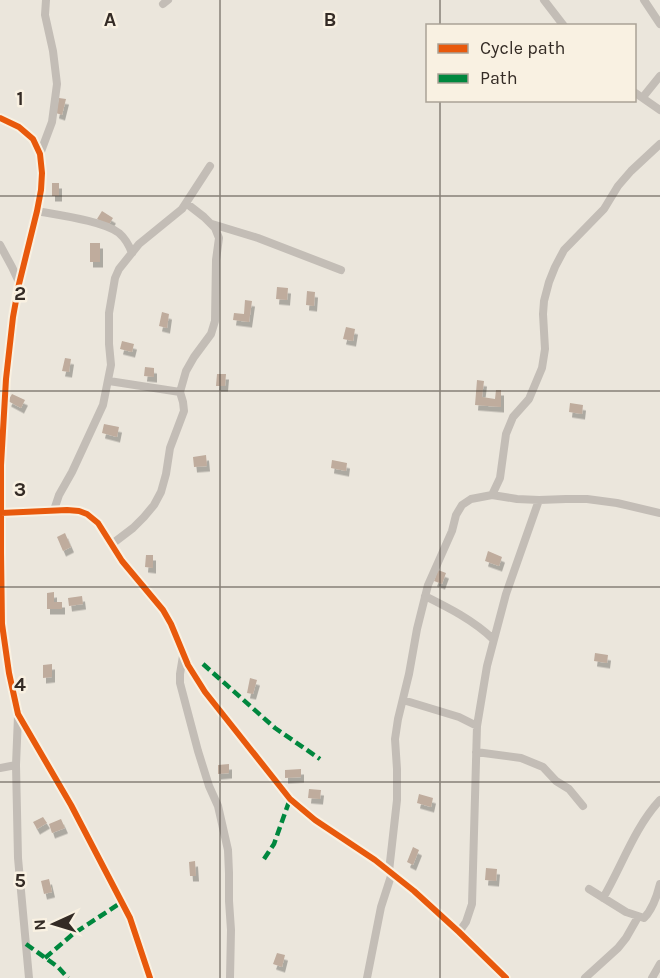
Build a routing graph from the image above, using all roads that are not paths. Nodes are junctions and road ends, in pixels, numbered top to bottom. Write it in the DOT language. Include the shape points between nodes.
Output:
graph roads {
  1 [pos="46,0"];
  2 [pos="544,0"];
  3 [pos="644,0"];
  4 [pos="658,20"];
  5 [pos="562,24"];
  6 [pos="660,76"];
  7 [pos="636,93"];
  8 [pos="643,97"];
  9 [pos="660,110"];
  10 [pos="0,118"];
  11 [pos="660,144"];
  12 [pos="40,154"];
  13 [pos="210,166"];
  14 [pos="186,203"];
  15 [pos="37,211"];
  16 [pos="211,224"];
  17 [pos="0,245"];
  18 [pos="132,253"];
  19 [pos="341,270"];
  20 [pos="19,284"];
  21 [pos="109,381"];
  22 [pos="180,392"];
  23 [pos="1,447"];
  24 [pos="492,495"];
  25 [pos="539,500"];
  26 [pos="54,510"];
  27 [pos="1,513"];
  28 [pos="660,513"];
  29 [pos="112,544"];
  30 [pos="0,553"];
  31 [pos="425,596"];
  32 [pos="493,639"];
  33 [pos="184,655"];
  34 [pos="403,700"];
  35 [pos="18,714"];
  36 [pos="477,726"];
  37 [pos="477,752"];
  38 [pos="16,765"];
  39 [pos="0,768"];
  40 [pos="660,800"];
  41 [pos="583,806"];
  42 [pos="390,872"];
  43 [pos="660,884"];
  44 [pos="589,890"];
  45 [pos="603,898"];
  46 [pos="638,917"];
  47 [pos="459,932"];
  48 [pos="660,964"];
  49 [pos="29,978"];
  50 [pos="150,978"];
  51 [pos="230,978"];
  52 [pos="367,978"];
  53 [pos="506,978"];
  54 [pos="585,978"];
  55 [pos="652,978"];
  1 -- 12 [label="street" via="57,84 52,122"];
  2 -- 5 [label="street"];
  3 -- 4 [label="street"];
  6 -- 8 [label="street"];
  7 -- 8 [label="street"];
  8 -- 9 [label="street"];
  10 -- 12 [label="street" via="19,126 33,139"];
  11 -- 24 [label="street" via="618,186 604,209 564,250 555,267 544,300 542,368 529,399 513,417 500,478"];
  12 -- 15 [label="street"];
  13 -- 14 [label="street"];
  14 -- 16 [label="street"];
  14 -- 18 [label="street"];
  15 -- 18 [label="street" via="108,226 128,242"];
  15 -- 20 [label="street"];
  16 -- 19 [label="street"];
  16 -- 22 [label="street" via="219,238 215,321 211,334 186,371"];
  17 -- 20 [label="street"];
  18 -- 21 [label="street" via="115,278 109,313"];
  20 -- 23 [label="street"];
  21 -- 22 [label="street"];
  21 -- 26 [label="street" via="96,424"];
  22 -- 29 [label="street" via="184,411 170,448 161,492 144,517"];
  23 -- 27 [label="street"];
  24 -- 25 [label="street"];
  24 -- 31 [label="street" via="462,505"];
  25 -- 28 [label="street" via="587,499"];
  25 -- 32 [label="street"];
  26 -- 27 [label="street"];
  26 -- 29 [label="street" via="87,514"];
  27 -- 30 [label="street"];
  29 -- 33 [label="street" via="163,610"];
  30 -- 35 [label="street" via="2,624"];
  31 -- 32 [label="street" via="464,616"];
  31 -- 34 [label="street"];
  32 -- 36 [label="street"];
  33 -- 42 [label="street" via="205,692 290,799"];
  33 -- 51 [label="street" via="180,683 228,850"];
  34 -- 36 [label="street"];
  34 -- 42 [label="street" via="395,733 397,800"];
  35 -- 38 [label="street"];
  35 -- 50 [label="street" via="130,918"];
  36 -- 37 [label="street"];
  37 -- 41 [label="street" via="521,758 543,767"];
  37 -- 47 [label="street" via="472,904"];
  38 -- 39 [label="street"];
  38 -- 49 [label="street" via="18,858"];
  40 -- 45 [label="street"];
  42 -- 47 [label="street"];
  42 -- 52 [label="street"];
  43 -- 46 [label="street" via="649,913"];
  44 -- 45 [label="street"];
  45 -- 46 [label="street"];
  46 -- 54 [label="street" via="618,948"];
  47 -- 53 [label="street"];
  48 -- 55 [label="street"];
}
